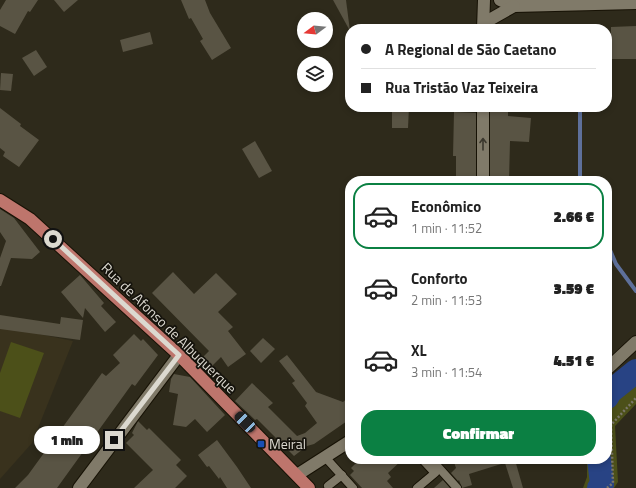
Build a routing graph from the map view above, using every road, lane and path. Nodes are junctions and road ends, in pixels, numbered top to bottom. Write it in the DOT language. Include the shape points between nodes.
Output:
graph roads {
  1 [pos="484,0"];
  2 [pos="500,0"];
  3 [pos="636,3"];
  4 [pos="514,6"];
  5 [pos="484,24"];
  6 [pos="487,24"];
  7 [pos="483,112"];
  8 [pos="483,176"];
  9 [pos="0,200"];
  10 [pos="636,342"];
  11 [pos="179,355"];
  12 [pos="612,364"];
  13 [pos="636,398"];
  14 [pos="612,424"];
  15 [pos="345,444"];
  16 [pos="612,455"];
  17 [pos="325,457"];
  18 [pos="427,464"];
  19 [pos="436,464"];
  20 [pos="297,475"];
  21 [pos="342,475"];
  22 [pos="328,486"];
  23 [pos="78,488"];
  24 [pos="309,488"];
  25 [pos="353,488"];
  26 [pos="418,488"];
  27 [pos="458,488"];
  28 [pos="607,488"];
  1 -- 5 [label="street"];
  2 -- 4 [label="street"];
  3 -- 4 [label="street"];
  4 -- 6 [label="street"];
  8 -- 7 [label="street, one-way"];
  9 -- 11 [label="main road, Rua de Afonso de Albuquerque" via="30,219"];
  10 -- 12 [label="street"];
  11 -- 20 [label="main road, Rua de Afonso de Albuquerque"];
  11 -- 23 [label="street"];
  13 -- 14 [label="path"];
  15 -- 17 [label="street"];
  16 -- 28 [label="path" via="613,483"];
  17 -- 20 [label="street"];
  17 -- 21 [label="lane"];
  18 -- 26 [label="lane" via="435,473"];
  19 -- 27 [label="lane"];
  20 -- 24 [label="main road, Rua de Afonso de Albuquerque"];
  21 -- 22 [label="lane"];
  21 -- 25 [label="lane"];
}
